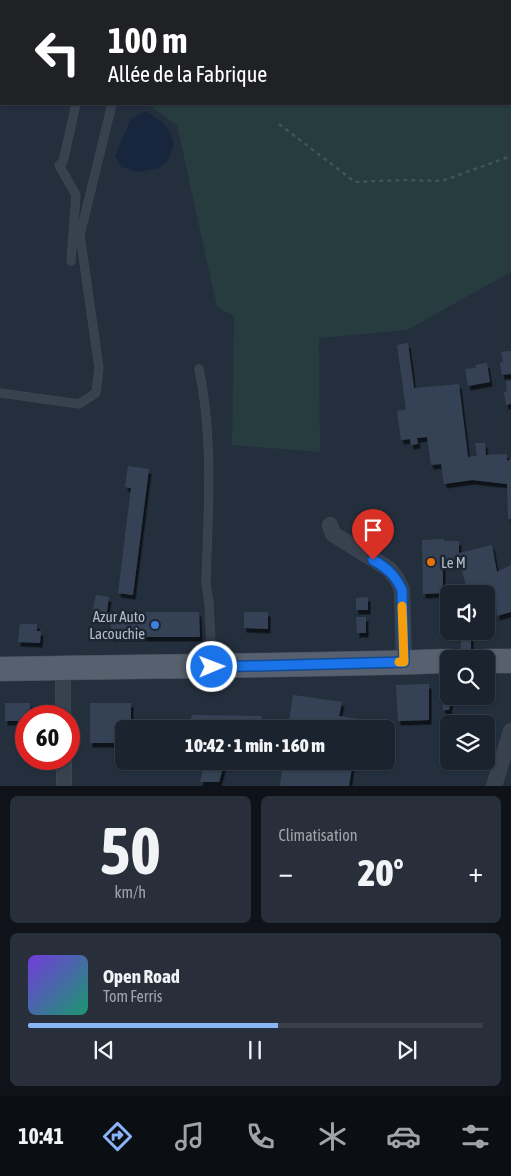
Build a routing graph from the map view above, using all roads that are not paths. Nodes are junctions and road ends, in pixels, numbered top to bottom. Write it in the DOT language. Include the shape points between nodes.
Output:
graph roads {
  1 [pos="76,105"];
  2 [pos="112,105"];
  3 [pos="70,261"];
  4 [pos="200,370"];
  5 [pos="0,392"];
  6 [pos="330,525"];
  7 [pos="440,661"];
  8 [pos="495,661"];
  9 [pos="511,661"];
  10 [pos="404,662"];
  11 [pos="212,667"];
  12 [pos="63,668"];
  13 [pos="0,669"];
  14 [pos="64,705"];
  15 [pos="511,731"];
  16 [pos="64,770"];
  17 [pos="64,786"];
  18 [pos="494,786"];
  1 -- 3 [label="lane" via="63,162 59,165 76,195"];
  2 -- 5 [label="lane" via="80,235 99,368 96,393 79,404"];
  4 -- 11 [label="lane" via="209,447 206,583"];
  6 -- 10 [label="street" via="333,534 389,569 397,579 402,590"];
  7 -- 10 [label="main road"];
  8 -- 9 [label="main road"];
  10 -- 11 [label="main road"];
  11 -- 12 [label="main road"];
  12 -- 13 [label="main road"];
  12 -- 14 [label="street"];
  15 -- 18 [label="street"];
  16 -- 17 [label="street"];
}
